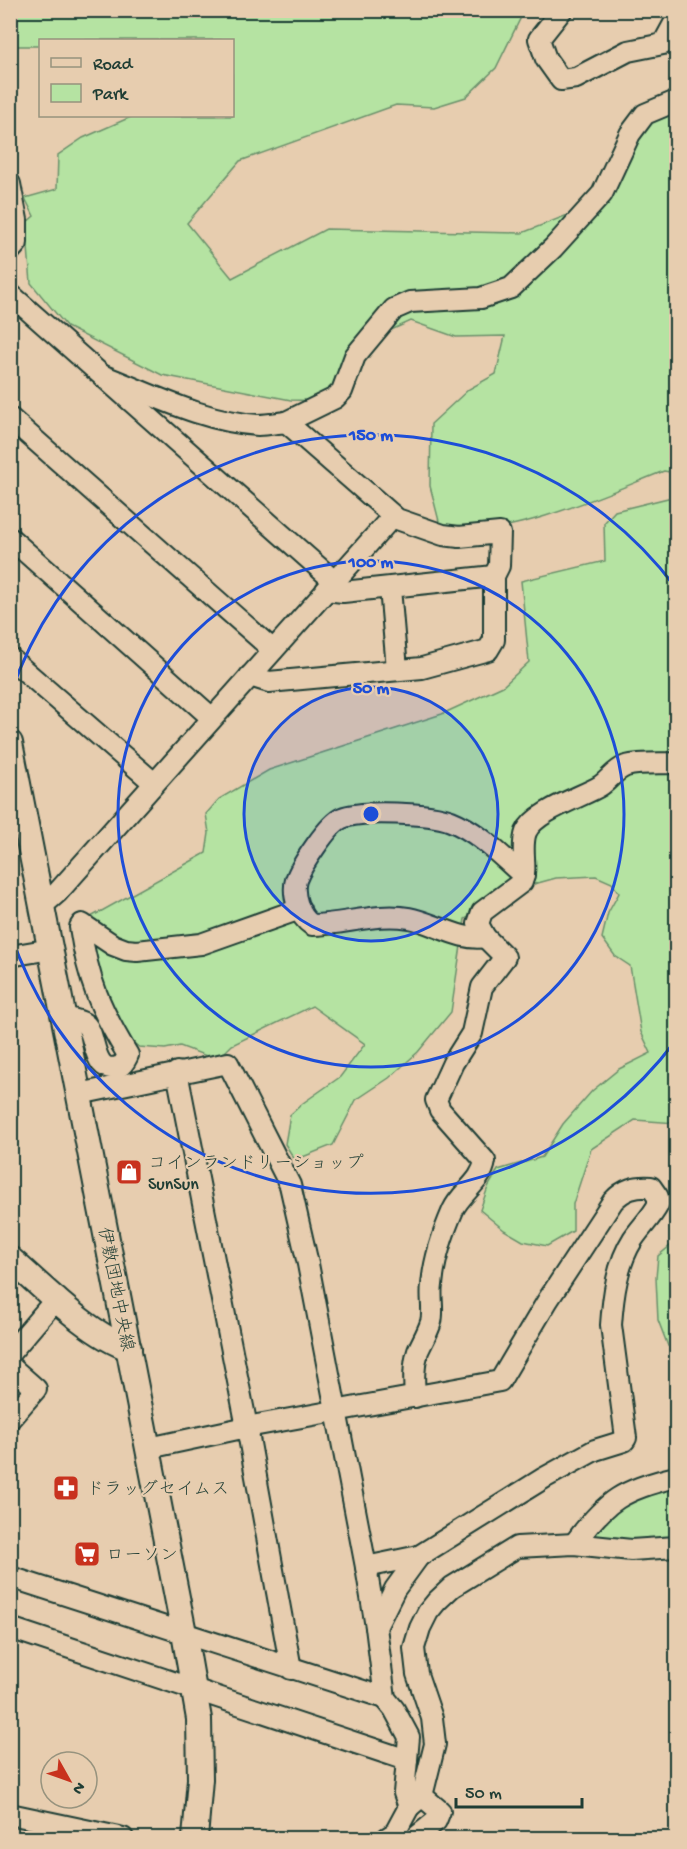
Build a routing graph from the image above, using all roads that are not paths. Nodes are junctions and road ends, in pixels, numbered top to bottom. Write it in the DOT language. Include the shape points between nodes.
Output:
graph roads {
  1 [pos="562,10"];
  2 [pos="676,20"];
  3 [pos="670,43"];
  4 [pos="676,101"];
  5 [pos="10,184"];
  6 [pos="10,251"];
  7 [pos="10,294"];
  8 [pos="104,376"];
  9 [pos="10,418"];
  10 [pos="286,422"];
  11 [pos="392,517"];
  12 [pos="10,538"];
  13 [pos="494,576"];
  14 [pos="330,586"];
  15 [pos="390,588"];
  16 [pos="273,650"];
  17 [pos="10,658"];
  18 [pos="397,669"];
  19 [pos="250,676"];
  20 [pos="212,718"];
  21 [pos="10,742"];
  22 [pos="676,764"];
  23 [pos="154,783"];
  24 [pos="524,876"];
  25 [pos="42,906"];
  26 [pos="300,909"];
  27 [pos="485,937"];
  28 [pos="51,949"];
  29 [pos="10,956"];
  30 [pos="64,1017"];
  31 [pos="177,1072"];
  32 [pos="79,1094"];
  33 [pos="10,1259"];
  34 [pos="57,1298"];
  35 [pos="129,1348"];
  36 [pos="10,1353"];
  37 [pos="10,1366"];
  38 [pos="415,1397"];
  39 [pos="336,1411"];
  40 [pos="10,1419"];
  41 [pos="247,1427"];
  42 [pos="149,1448"];
  43 [pos="676,1477"];
  44 [pos="574,1544"];
  45 [pos="676,1547"];
  46 [pos="419,1556"];
  47 [pos="366,1567"];
  48 [pos="10,1577"];
  49 [pos="376,1627"];
  50 [pos="10,1628"];
  51 [pos="184,1633"];
  52 [pos="291,1669"];
  53 [pos="193,1688"];
  54 [pos="385,1698"];
  55 [pos="407,1760"];
  56 [pos="415,1802"];
  57 [pos="10,1814"];
  58 [pos="123,1839"];
  59 [pos="195,1839"];
  60 [pos="387,1839"];
  61 [pos="415,1839"];
  1 -- 3 [label="street" via="539,39 546,59 561,80 576,78 628,51"];
  2 -- 3 [label="street"];
  4 -- 10 [label="street" via="645,114 630,134 602,194 511,288 481,298 410,302 394,309 355,356 342,391"];
  5 -- 6 [label="street" via="17,220 17,243"];
  7 -- 8 [label="street"];
  8 -- 10 [label="street" via="222,420 260,425"];
  8 -- 14 [label="street"];
  9 -- 16 [label="street"];
  10 -- 11 [label="street"];
  11 -- 13 [label="street" via="443,535 500,533 499,566"];
  11 -- 14 [label="street"];
  12 -- 20 [label="street"];
  13 -- 15 [label="street"];
  13 -- 18 [label="street" via="494,640 488,650 422,668"];
  14 -- 15 [label="street" via="343,592"];
  14 -- 16 [label="street"];
  15 -- 18 [label="street"];
  16 -- 19 [label="street"];
  17 -- 23 [label="street"];
  18 -- 19 [label="street" via="269,682"];
  19 -- 20 [label="street"];
  20 -- 23 [label="street"];
  21 -- 25 [label="street, 伊敷団地中央線"];
  22 -- 24 [label="street" via="624,767 598,787 563,802 533,823 525,838"];
  23 -- 25 [label="street"];
  24 -- 26 [label="street" via="467,828 450,820 432,816 351,815 340,818 321,837 297,879 295,891"];
  24 -- 27 [label="street" via="522,882 482,912 478,924"];
  25 -- 28 [label="street, 伊敷団地中央線"];
  26 -- 27 [label="street" via="312,925 408,918 478,939"];
  26 -- 30 [label="street" via="201,944 137,951 113,945 82,924 89,976 100,1006 128,1055 126,1061 119,1066 103,1065 96,1055 90,1030 84,1023"];
  27 -- 38 [label="street" via="505,957 482,987 472,1033 436,1100 440,1110 485,1161 484,1169 460,1197 440,1250 431,1286 431,1322 413,1374"];
  28 -- 29 [label="street"];
  28 -- 30 [label="street, 伊敷団地中央線"];
  30 -- 32 [label="street, 伊敷団地中央線"];
  31 -- 32 [label="street"];
  31 -- 39 [label="street" via="228,1063 290,1185"];
  31 -- 41 [label="street"];
  32 -- 35 [label="street, 伊敷団地中央線"];
  33 -- 34 [label="street"];
  34 -- 35 [label="street" via="112,1343"];
  34 -- 36 [label="street"];
  35 -- 42 [label="street, 伊敷団地中央線"];
  37 -- 40 [label="street" via="36,1389"];
  38 -- 39 [label="street"];
  38 -- 46 [label="street" via="500,1381 613,1201 628,1189 640,1186 655,1190 658,1205 629,1246 612,1306 611,1325 627,1438 595,1449"];
  39 -- 41 [label="street"];
  39 -- 47 [label="street"];
  41 -- 42 [label="street"];
  41 -- 52 [label="street"];
  42 -- 51 [label="street, 伊敷団地中央線"];
  43 -- 44 [label="street" via="636,1488 610,1503"];
  44 -- 45 [label="street" via="631,1550"];
  44 -- 56 [label="street" via="517,1547 452,1587 428,1612 414,1648 435,1744"];
  46 -- 47 [label="street"];
  46 -- 49 [label="street" via="395,1589"];
  47 -- 49 [label="street"];
  48 -- 51 [label="street"];
  49 -- 54 [label="street"];
  50 -- 53 [label="street"];
  51 -- 52 [label="street"];
  51 -- 53 [label="street, 伊敷団地中央線"];
  52 -- 54 [label="street"];
  53 -- 55 [label="street"];
  53 -- 59 [label="street, 伊敷団地中央線" via="199,1719 200,1779"];
  54 -- 55 [label="street" via="409,1737"];
  55 -- 56 [label="street" via="404,1794"];
  56 -- 60 [label="street"];
  56 -- 61 [label="street" via="440,1811 436,1821"];
  57 -- 58 [label="street"];
}
